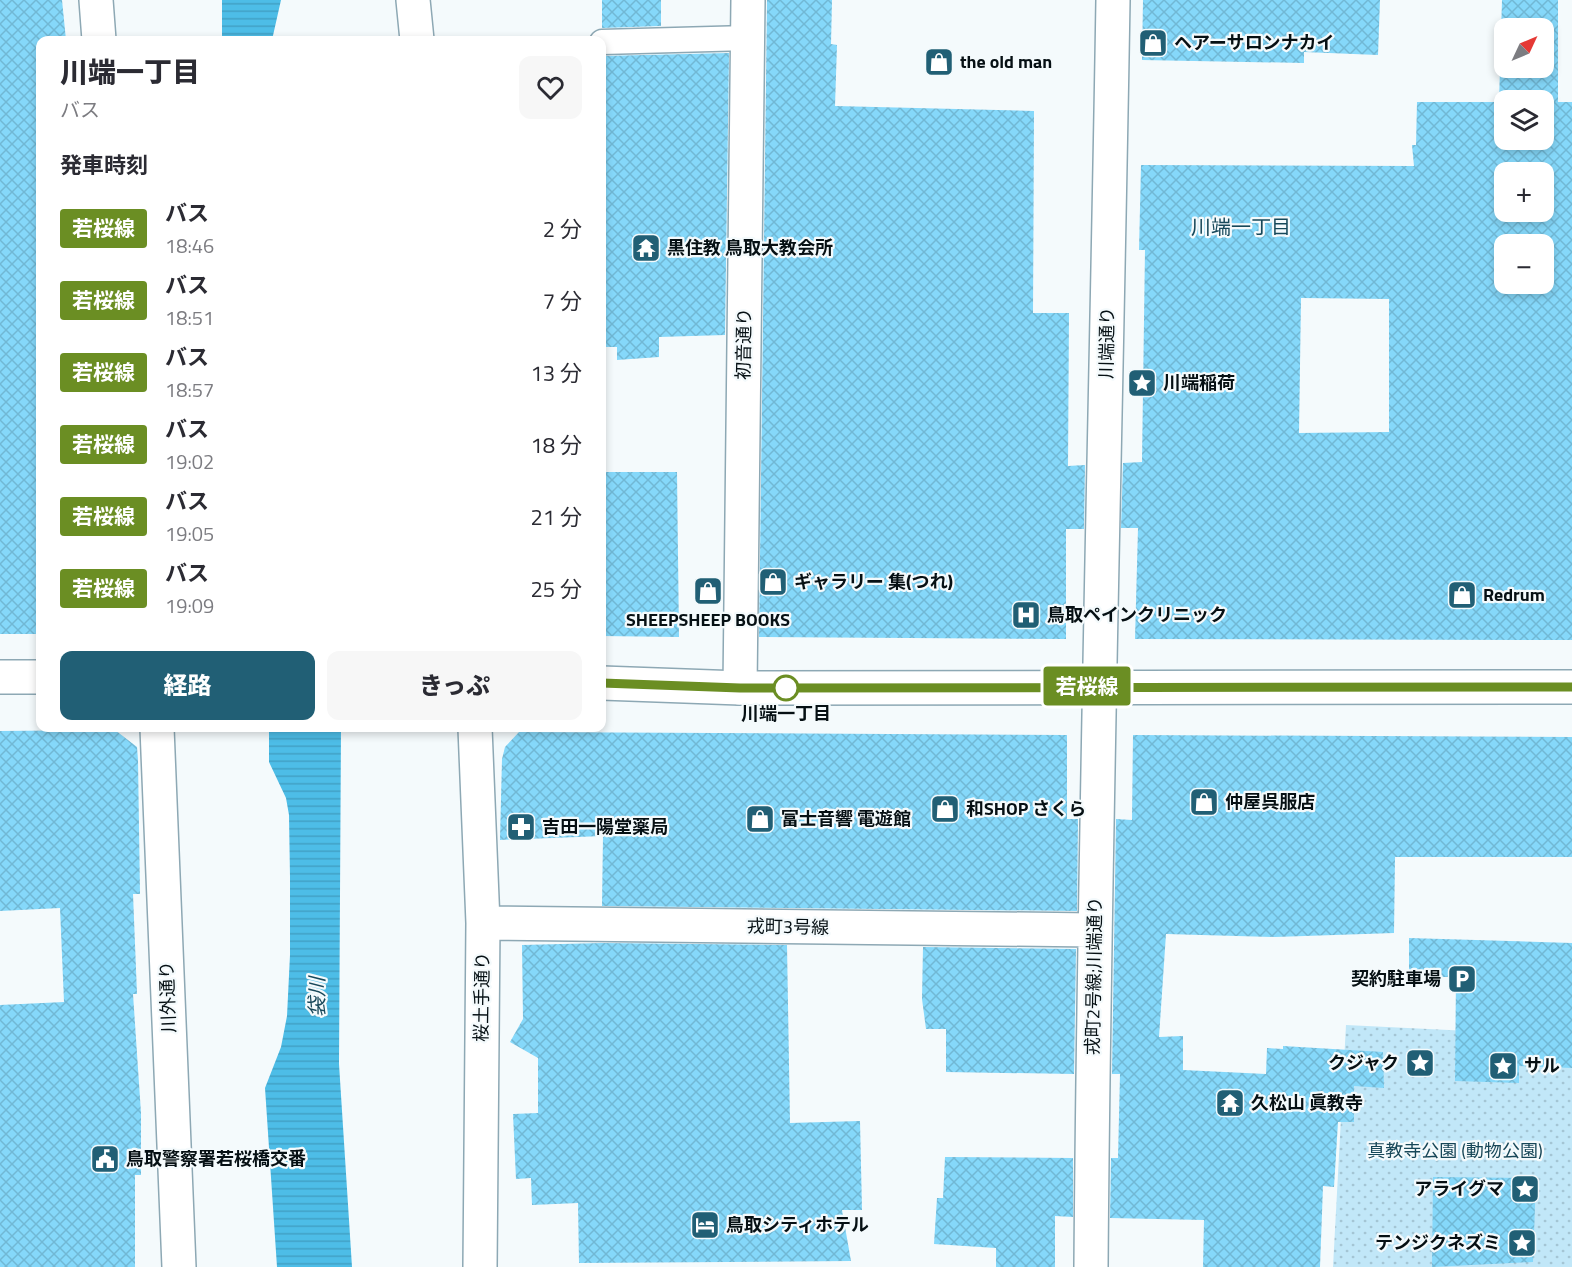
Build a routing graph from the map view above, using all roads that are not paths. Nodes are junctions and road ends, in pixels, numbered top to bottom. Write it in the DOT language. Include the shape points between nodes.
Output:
graph roads {
  1 [pos="96,0"];
  2 [pos="413,0"];
  3 [pos="748,0"];
  4 [pos="1113,0"];
  5 [pos="99,36"];
  6 [pos="417,36"];
  7 [pos="748,38"];
  8 [pos="606,42"];
  9 [pos="0,677"];
  10 [pos="36,677"];
  11 [pos="606,683"];
  12 [pos="1101,686"];
  13 [pos="1572,687"];
  14 [pos="740,688"];
  15 [pos="157,732"];
  16 [pos="475,732"];
  17 [pos="483,923"];
  18 [pos="1094,930"];
  19 [pos="179,1267"];
  20 [pos="480,1267"];
  21 [pos="1091,1267"];
  1 -- 5 [label="main road"];
  2 -- 6 [label="main road"];
  3 -- 7 [label="main road, 初音通り"];
  4 -- 12 [label="main road, 川端通り"];
  7 -- 8 [label="lane"];
  7 -- 14 [label="main road, 初音通り"];
  9 -- 10 [label="main road"];
  11 -- 14 [label="main road"];
  12 -- 13 [label="main road"];
  12 -- 14 [label="main road"];
  12 -- 18 [label="main road, 戎町2号線;川端通り"];
  15 -- 19 [label="main road, 川外通り"];
  16 -- 17 [label="main road, 桜土手通り"];
  17 -- 18 [label="main road, 戎町3号線"];
  17 -- 20 [label="main road, 桜土手通り"];
  18 -- 21 [label="main road, 戎町2号線;川端通り"];
}
